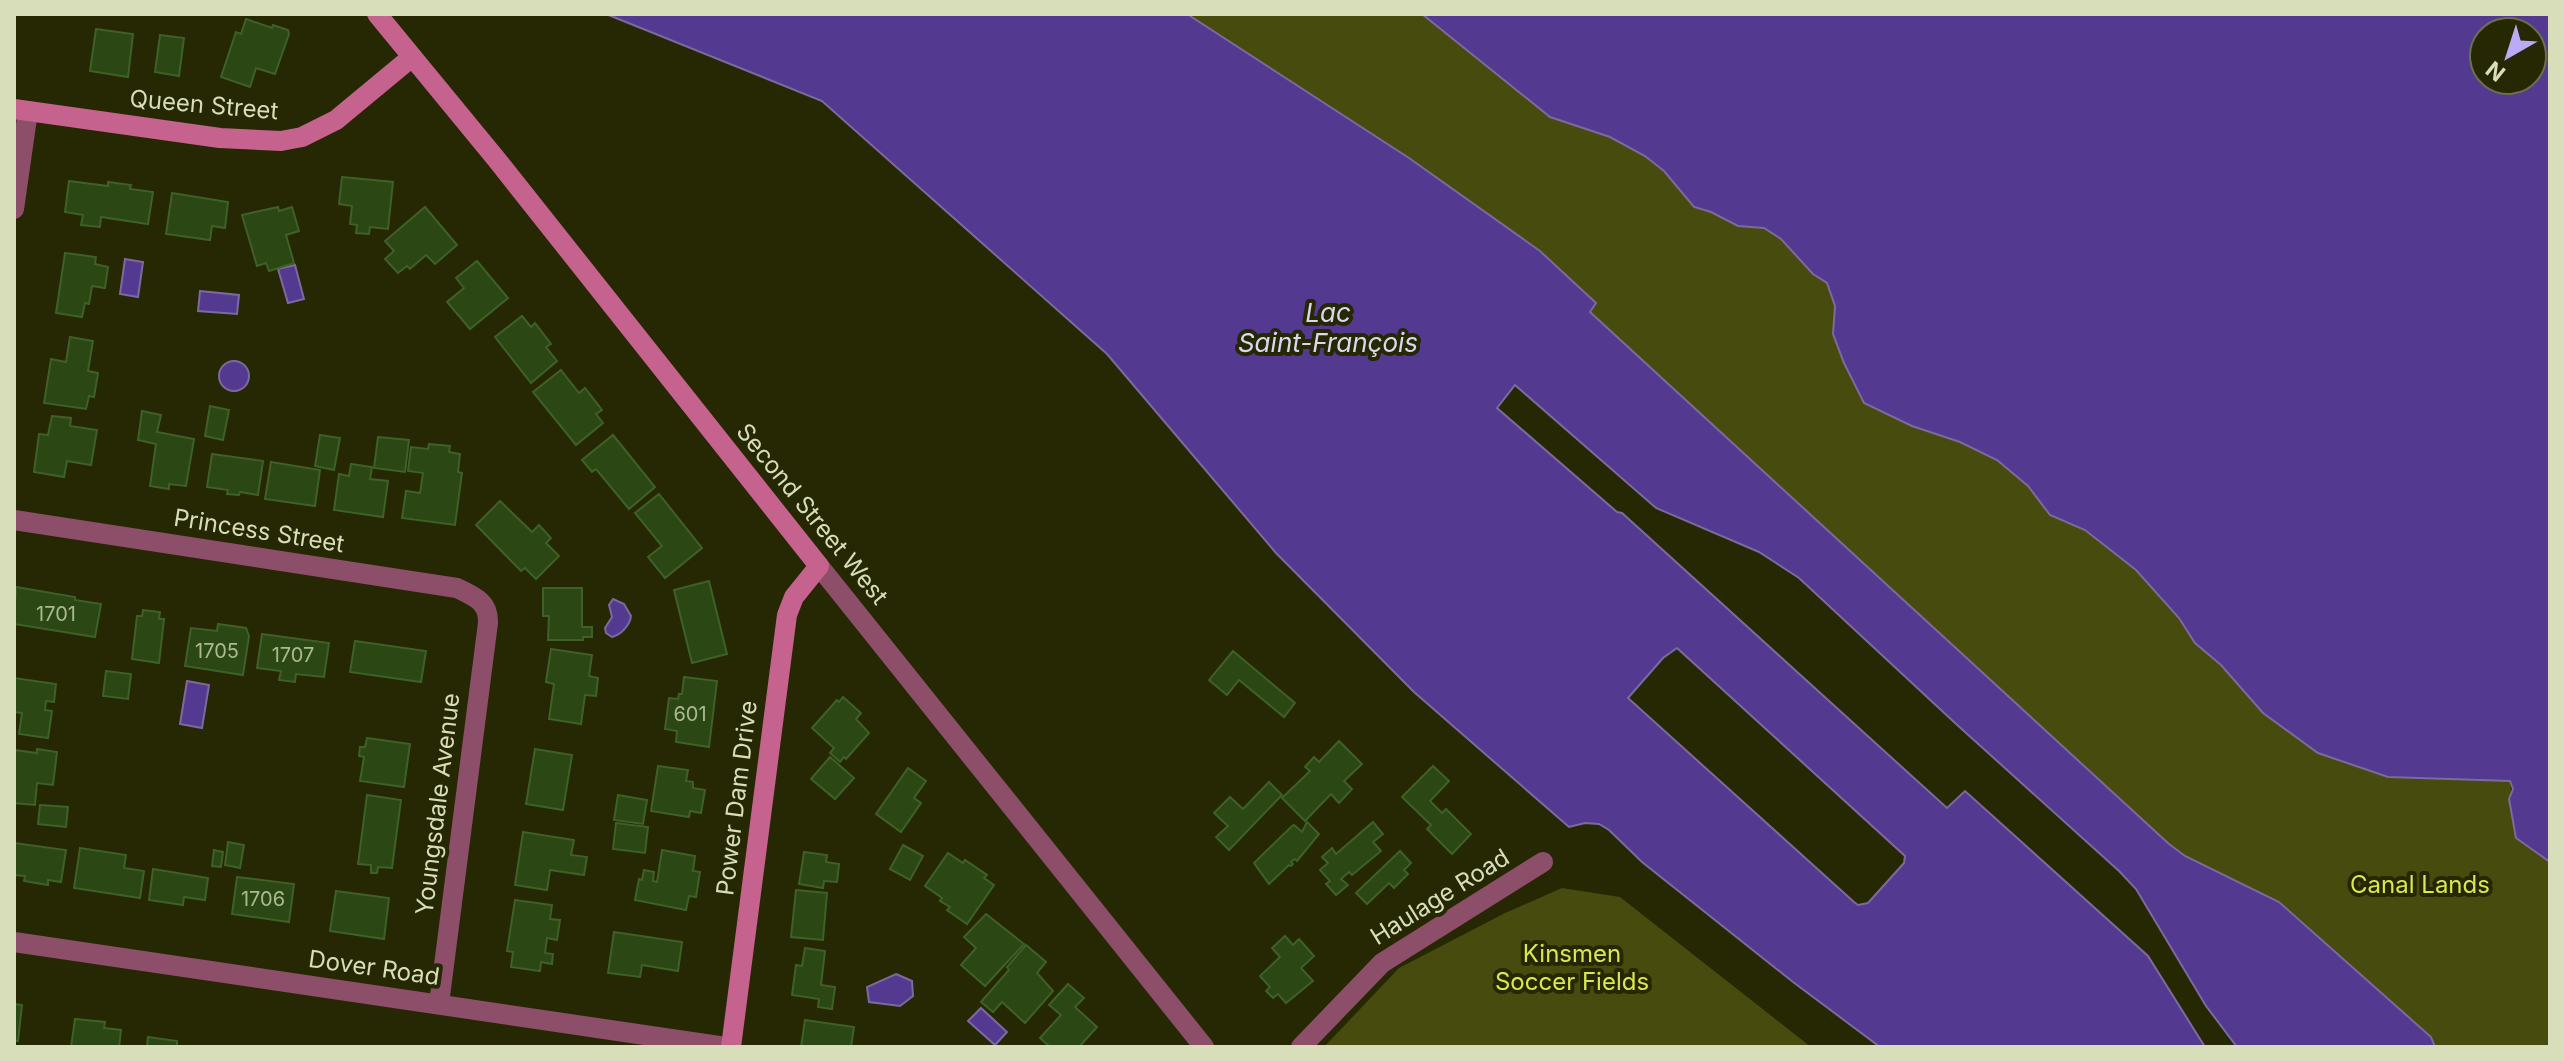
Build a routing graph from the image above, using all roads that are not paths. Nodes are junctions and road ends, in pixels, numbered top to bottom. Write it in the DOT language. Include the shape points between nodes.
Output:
graph roads {
  1 [pos="377,14"];
  2 [pos="412,57"];
  3 [pos="21,110"];
  4 [pos="14,209"];
  5 [pos="14,520"];
  6 [pos="819,566"];
  7 [pos="488,611"];
  8 [pos="1543,862"];
  9 [pos="14,942"];
  10 [pos="439,1004"];
  11 [pos="729,1047"];
  12 [pos="1204,1047"];
  13 [pos="1301,1047"];
  1 -- 2 [label="main road, Second Street West"];
  2 -- 3 [label="main road, Queen Street" via="336,120 281,141 220,138"];
  2 -- 6 [label="main road, Second Street West"];
  3 -- 4 [label="street"];
  5 -- 7 [label="street, Princess Street" via="457,588"];
  6 -- 11 [label="main road, Power Dam Drive" via="787,615"];
  6 -- 12 [label="street, Second Street West"];
  7 -- 10 [label="street, Youngsdale Avenue"];
  8 -- 13 [label="street, Haulage Road" via="1382,963"];
  9 -- 10 [label="street, Dover Road"];
  10 -- 11 [label="street, Dover Road"];
}
